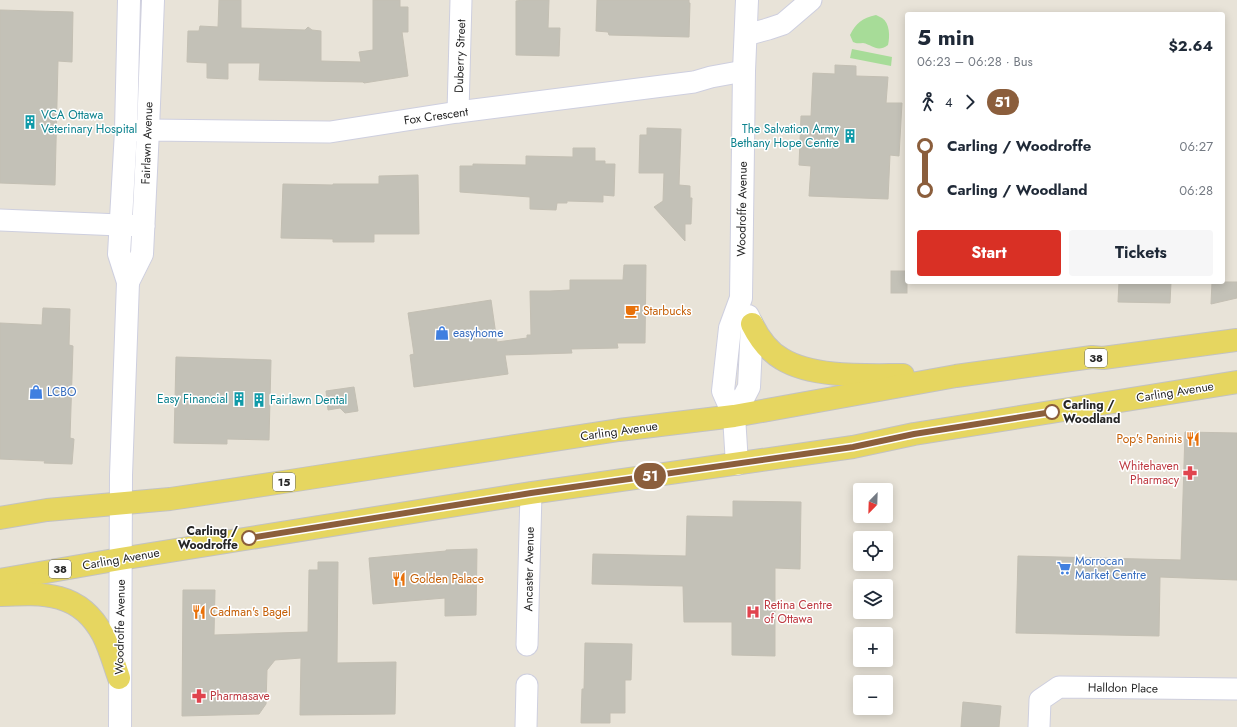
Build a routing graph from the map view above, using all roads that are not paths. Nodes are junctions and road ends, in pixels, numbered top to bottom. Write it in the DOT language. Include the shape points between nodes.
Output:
graph roads {
  1 [pos="129,0"];
  2 [pos="153,0"];
  3 [pos="461,0"];
  4 [pos="747,0"];
  5 [pos="811,0"];
  6 [pos="746,34"];
  7 [pos="744,71"];
  8 [pos="458,112"];
  9 [pos="148,130"];
  10 [pos="126,131"];
  11 [pos="0,220"];
  12 [pos="121,225"];
  13 [pos="144,226"];
  14 [pos="128,282"];
  15 [pos="741,298"];
  16 [pos="752,324"];
  17 [pos="1237,340"];
  18 [pos="956,376"];
  19 [pos="1237,382"];
  20 [pos="734,416"];
  21 [pos="737,464"];
  22 [pos="531,493"];
  23 [pos="120,502"];
  24 [pos="0,518"];
  25 [pos="120,559"];
  26 [pos="0,580"];
  27 [pos="0,595"];
  28 [pos="527,645"];
  29 [pos="120,678"];
  30 [pos="527,685"];
  31 [pos="1237,689"];
  32 [pos="120,727"];
  33 [pos="526,727"];
  34 [pos="1039,727"];
  1 -- 10 [label="main road, Fairlawn Avenue"];
  2 -- 9 [label="main road, Fairlawn Avenue"];
  3 -- 8 [label="street, Duberry Street"];
  4 -- 6 [label="main road, Woodroffe Avenue"];
  5 -- 6 [label="street" via="783,24"];
  6 -- 7 [label="main road, Woodroffe Avenue"];
  7 -- 8 [label="street, Fox Crescent" via="694,82"];
  7 -- 15 [label="main road, Woodroffe Avenue"];
  8 -- 9 [label="street, Fox Crescent" via="330,132"];
  9 -- 10 [label="street, Fox Crescent"];
  9 -- 13 [label="main road, Fairlawn Avenue"];
  10 -- 12 [label="main road, Fairlawn Avenue"];
  11 -- 12 [label="street"];
  12 -- 13 [label="street"];
  12 -- 14 [label="main road, Fairlawn Avenue" via="120,254"];
  13 -- 14 [label="main road, Fairlawn Avenue" via="142,254"];
  14 -- 23 [label="main road, Fairlawn Avenue"];
  15 -- 16 [label="main road, Woodroffe Avenue"];
  15 -- 20 [label="main road, Woodroffe Avenue" via="730,328 723,391"];
  16 -- 18 [label="main road" via="760,339 781,358 807,368 854,374"];
  16 -- 20 [label="main road, Woodroffe Avenue" via="749,387"];
  17 -- 18 [label="main road, Carling Avenue / 38"];
  18 -- 20 [label="main road, Carling Avenue / 38"];
  19 -- 21 [label="main road, Carling Avenue"];
  20 -- 21 [label="main road"];
  20 -- 23 [label="main road, Carling Avenue / 15" via="619,430 170,498"];
  21 -- 22 [label="main road, Carling Avenue"];
  22 -- 25 [label="main road, Carling Avenue"];
  22 -- 28 [label="street, Ancaster Avenue"];
  23 -- 24 [label="main road, Carling Avenue"];
  23 -- 25 [label="main road, Woodroffe Avenue"];
  25 -- 26 [label="main road, Carling Avenue / 38"];
  25 -- 29 [label="main road, Woodroffe Avenue"];
  27 -- 29 [label="main road" via="50,595 76,604 93,620 103,636"];
  29 -- 32 [label="main road, Woodroffe Avenue"];
  30 -- 33 [label="street"];
  31 -- 34 [label="street, Halldon Place" via="1059,687 1040,700"];
}
